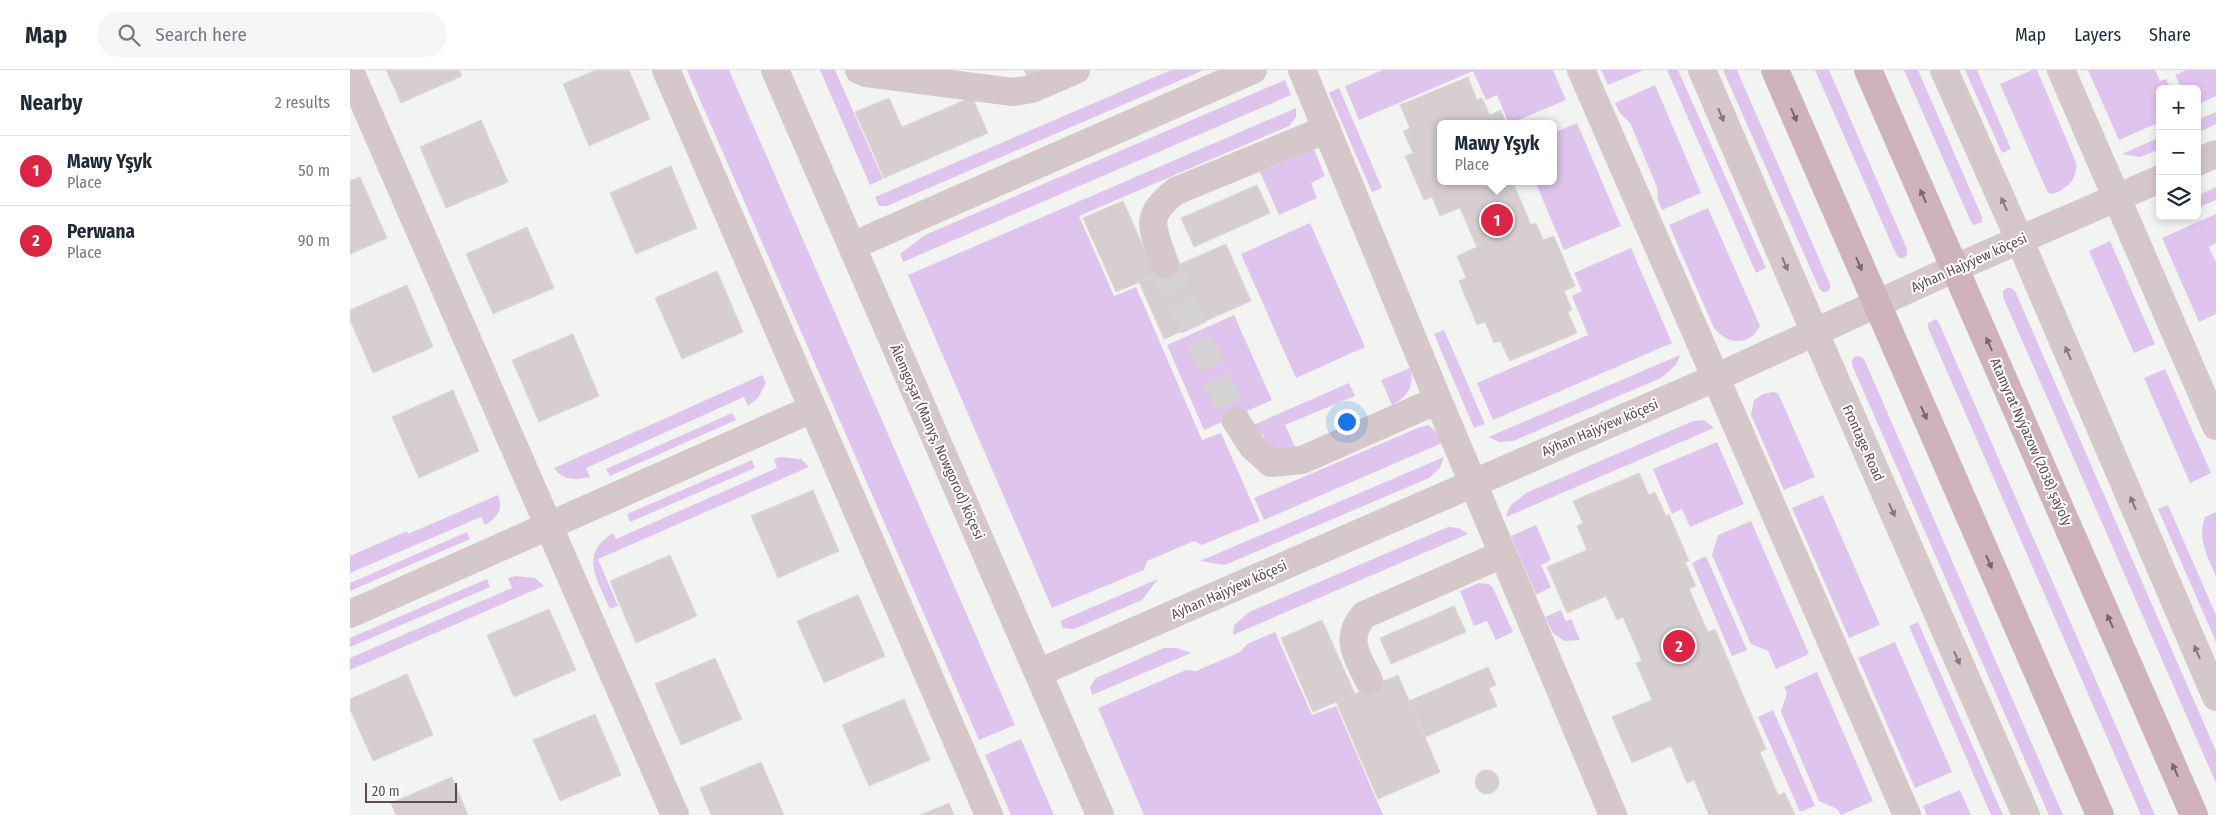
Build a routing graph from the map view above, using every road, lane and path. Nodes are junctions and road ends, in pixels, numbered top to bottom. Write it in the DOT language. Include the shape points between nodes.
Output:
graph roads {
  1 [pos="666,70"];
  2 [pos="775,70"];
  3 [pos="858,70"];
  4 [pos="1076,70"];
  5 [pos="1253,70"];
  6 [pos="1302,70"];
  7 [pos="1581,70"];
  8 [pos="1702,70"];
  9 [pos="1775,70"];
  10 [pos="1868,70"];
  11 [pos="1944,70"];
  12 [pos="2061,70"];
  13 [pos="350,71"];
  14 [pos="1328,129"];
  15 [pos="2216,154"];
  16 [pos="2201,160"];
  17 [pos="2156,181"];
  18 [pos="2116,198"];
  19 [pos="2020,241"];
  20 [pos="852,246"];
  21 [pos="1165,264"];
  22 [pos="1955,268"];
  23 [pos="1876,304"];
  24 [pos="1815,333"];
  25 [pos="1715,378"];
  26 [pos="1438,400"];
  27 [pos="812,409"];
  28 [pos="1236,421"];
  29 [pos="2216,426"];
  30 [pos="1473,483"];
  31 [pos="548,526"];
  32 [pos="1503,554"];
  33 [pos="350,614"];
  34 [pos="1038,673"];
  35 [pos="1369,681"];
  36 [pos="2216,697"];
  37 [pos="674,815"];
  38 [pos="989,815"];
  39 [pos="1100,815"];
  40 [pos="1613,815"];
  41 [pos="1907,815"];
  42 [pos="2026,815"];
  43 [pos="2100,815"];
  44 [pos="2194,815"];
  1 -- 27 [label="street"];
  2 -- 20 [label="street, Älemgoşar (Manyş, Nowgorod) köçesi"];
  3 -- 4 [label="street" via="1013,92 1032,90"];
  5 -- 20 [label="street"];
  6 -- 14 [label="street"];
  7 -- 25 [label="street"];
  8 -- 24 [label="street, Frontage Road, one-way"];
  9 -- 23 [label="main road, one-way"];
  22 -- 10 [label="main road, Atamyrat Nyýazow (2038) şaýoly, one-way"];
  19 -- 11 [label="street, one-way"];
  12 -- 18 [label="street"];
  13 -- 31 [label="street"];
  14 -- 21 [label="street" via="1176,191 1161,202 1153,226"];
  14 -- 26 [label="street"];
  15 -- 16 [label="street"];
  17 -- 18 [label="street, Aýhan Hajyýew köçesi"];
  18 -- 19 [label="street, Aýhan Hajyýew köçesi"];
  18 -- 29 [label="street"];
  19 -- 22 [label="street, Aýhan Hajyýew köçesi"];
  36 -- 19 [label="street, one-way"];
  20 -- 34 [label="street, Älemgoşar (Manyş, Nowgorod) köçesi"];
  22 -- 23 [label="street, Aýhan Hajyýew köçesi"];
  44 -- 22 [label="main road, Atamyrat Nyýazow (2038) şaýoly, one-way"];
  23 -- 24 [label="street, Aýhan Hajyýew köçesi"];
  23 -- 43 [label="main road, one-way"];
  24 -- 25 [label="street, Aýhan Hajyýew köçesi"];
  24 -- 42 [label="street, Frontage Road, one-way"];
  25 -- 30 [label="street, Aýhan Hajyýew köçesi"];
  25 -- 41 [label="street"];
  26 -- 28 [label="street" via="1302,460 1271,463 1252,446"];
  26 -- 30 [label="street"];
  27 -- 31 [label="street"];
  27 -- 38 [label="street"];
  30 -- 32 [label="street"];
  30 -- 34 [label="street, Aýhan Hajyýew köçesi"];
  31 -- 33 [label="street"];
  31 -- 37 [label="street"];
  32 -- 35 [label="street" via="1364,615 1353,631 1353,641"];
  32 -- 40 [label="street"];
  34 -- 39 [label="street, Älemgoşar (Manyş, Nowgorod) köçesi"];
}
